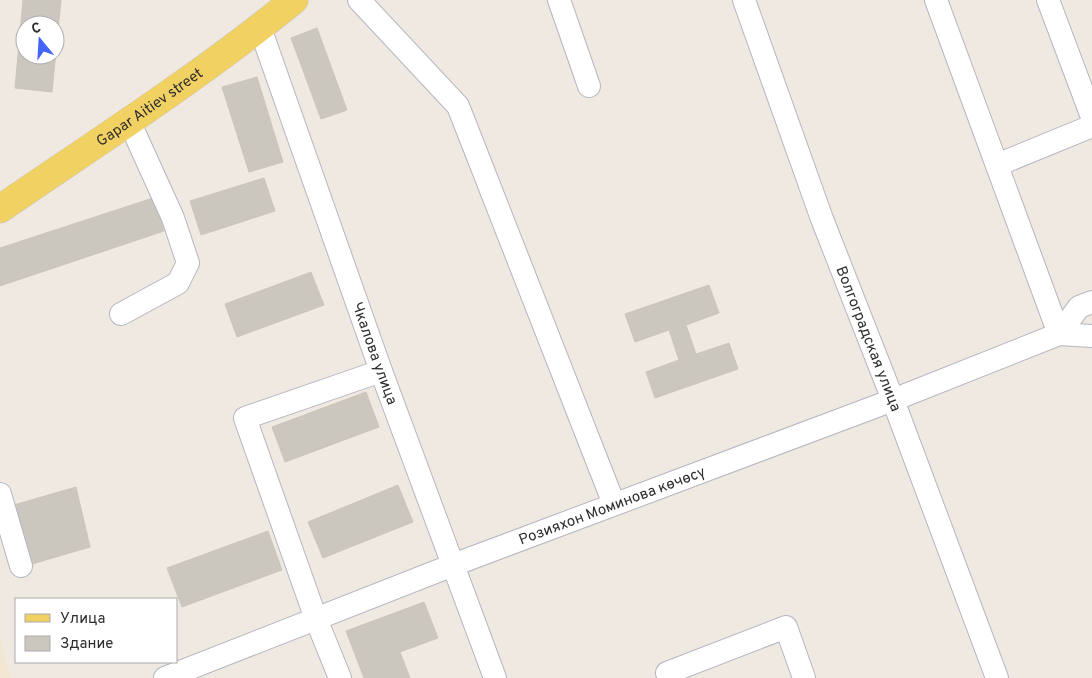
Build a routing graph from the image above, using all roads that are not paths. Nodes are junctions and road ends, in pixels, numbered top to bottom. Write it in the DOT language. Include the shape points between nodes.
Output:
graph roads {
  1 [pos="294,0"];
  2 [pos="359,0"];
  3 [pos="559,0"];
  4 [pos="744,0"];
  5 [pos="936,0"];
  6 [pos="1048,0"];
  7 [pos="260,28"];
  8 [pos="589,86"];
  9 [pos="1092,117"];
  10 [pos="129,121"];
  11 [pos="1092,126"];
  12 [pos="997,164"];
  13 [pos="0,209"];
  14 [pos="1092,302"];
  15 [pos="121,314"];
  16 [pos="1059,334"];
  17 [pos="1092,336"];
  18 [pos="381,370"];
  19 [pos="894,400"];
  20 [pos="0,494"];
  21 [pos="614,504"];
  22 [pos="453,565"];
  23 [pos="21,566"];
  24 [pos="316,620"];
  25 [pos="165,678"];
  26 [pos="340,678"];
  27 [pos="495,678"];
  28 [pos="669,678"];
  29 [pos="804,678"];
  30 [pos="997,678"];
  1 -- 7 [label="main road, Gapar Aitiev street"];
  2 -- 21 [label="street" via="458,106"];
  3 -- 8 [label="street"];
  4 -- 19 [label="street, Волгоградская улица" via="822,219"];
  5 -- 12 [label="street"];
  6 -- 9 [label="street"];
  7 -- 10 [label="main road, Gapar Aitiev street"];
  7 -- 18 [label="street, Чкалова улица"];
  10 -- 13 [label="main road, Gapar Aitiev street"];
  10 -- 15 [label="street" via="174,218 188,263 178,283"];
  11 -- 12 [label="street"];
  12 -- 16 [label="street"];
  14 -- 16 [label="street" via="1079,307"];
  16 -- 17 [label="street, Розияхон Моминова көчөсү"];
  16 -- 19 [label="street, Розияхон Моминова көчөсү"];
  18 -- 22 [label="street, Чкалова улица"];
  18 -- 24 [label="street" via="244,418"];
  19 -- 21 [label="street, Розияхон Моминова көчөсү"];
  19 -- 30 [label="street, Волгоградская улица"];
  20 -- 23 [label="street"];
  21 -- 22 [label="street, Розияхон Моминова көчөсү"];
  22 -- 24 [label="street, Розияхон Моминова көчөсү"];
  22 -- 27 [label="street, Чкалова улица"];
  24 -- 25 [label="street, Розияхон Моминова көчөсү"];
  24 -- 26 [label="street"];
  28 -- 29 [label="street" via="667,673 786,627"];
}
